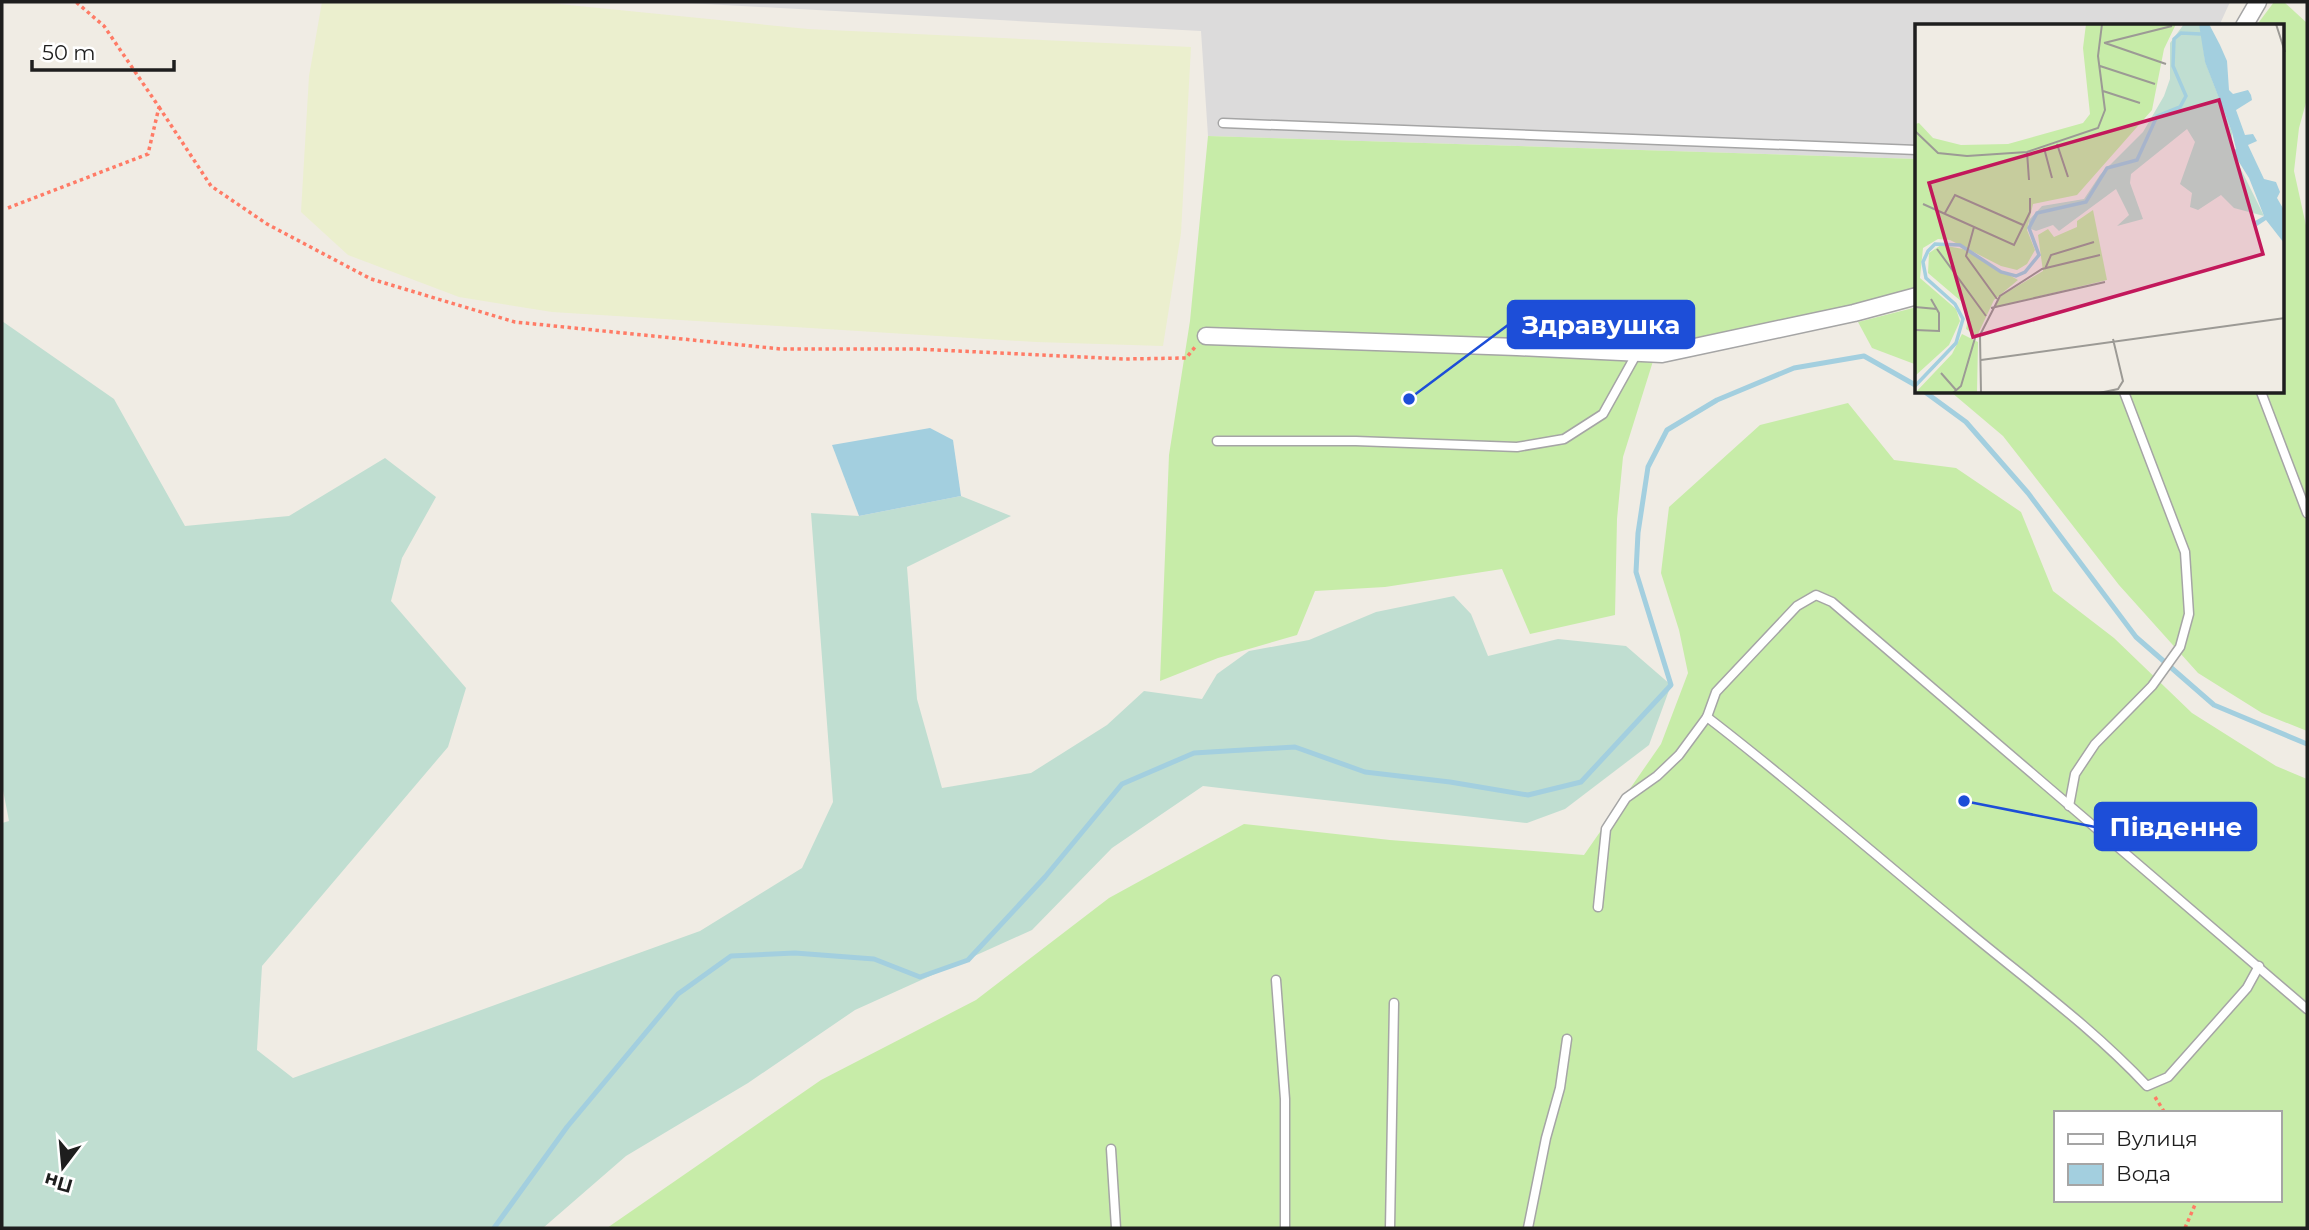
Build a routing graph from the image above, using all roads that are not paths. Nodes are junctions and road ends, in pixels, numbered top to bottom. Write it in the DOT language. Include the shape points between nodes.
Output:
graph roads {
  1 [pos="2258,2"];
  2 [pos="2245,24"];
  3 [pos="1223,123"];
  4 [pos="1915,150"];
  5 [pos="1915,297"];
  6 [pos="1206,336"];
  7 [pos="1637,353"];
  8 [pos="2125,394"];
  9 [pos="2263,394"];
  10 [pos="1217,441"];
  11 [pos="2307,513"];
  12 [pos="1707,717"];
  13 [pos="2069,806"];
  14 [pos="1598,907"];
  15 [pos="2259,966"];
  16 [pos="1276,980"];
  17 [pos="1394,1003"];
  18 [pos="2307,1009"];
  19 [pos="1567,1039"];
  20 [pos="1111,1149"];
  21 [pos="1116,1228"];
  22 [pos="1286,1228"];
  23 [pos="1390,1228"];
  24 [pos="1528,1228"];
  1 -- 2 [label="street"];
  3 -- 4 [label="lane"];
  5 -- 7 [label="street" via="1662,355"];
  6 -- 7 [label="street"];
  7 -- 10 [label="lane" via="1603,414 1564,439 1517,447"];
  8 -- 13 [label="lane" via="2185,552 2189,614 2180,647 2152,685 2095,744 2075,774"];
  9 -- 11 [label="lane"];
  12 -- 13 [label="lane" via="1716,692 1797,606 1816,595 1832,602"];
  12 -- 14 [label="lane" via="1679,755 1626,798 1606,829"];
  12 -- 15 [label="lane" via="1780,772 2034,985 2147,1086 2168,1077 2247,988"];
  13 -- 15 [label="lane"];
  15 -- 18 [label="lane"];
  16 -- 22 [label="lane" via="1285,1099"];
  17 -- 23 [label="lane"];
  19 -- 24 [label="lane"];
  20 -- 21 [label="lane"];
}
